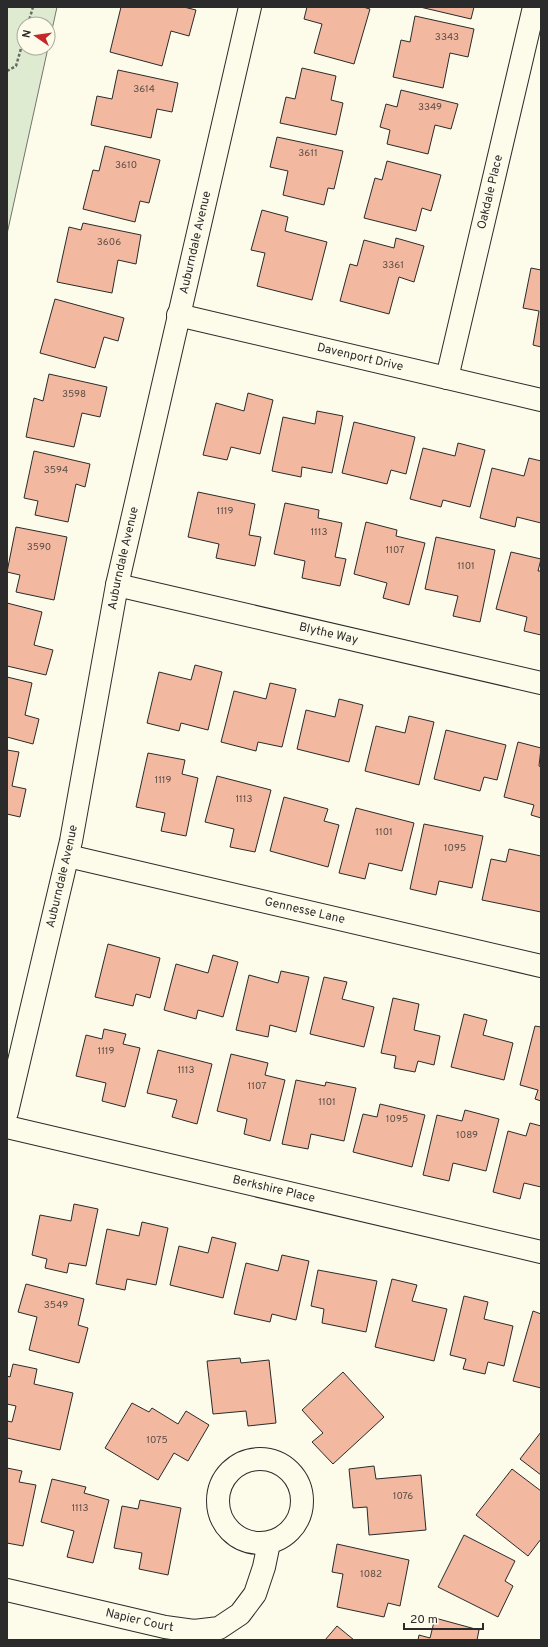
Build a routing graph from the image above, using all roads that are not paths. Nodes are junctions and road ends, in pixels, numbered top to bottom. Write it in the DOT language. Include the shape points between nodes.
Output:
graph roads {
  1 [pos="250,7"];
  2 [pos="534,7"];
  3 [pos="178,315"];
  4 [pos="447,378"];
  5 [pos="541,400"];
  6 [pos="117,585"];
  7 [pos="541,683"];
  8 [pos="68,856"];
  9 [pos="541,966"];
  10 [pos="7,1112"];
  11 [pos="7,1126"];
  12 [pos="541,1252"];
  13 [pos="269,1543"];
  14 [pos="7,1590"];
  1 -- 3 [label="street, Auburndale Avenue"];
  2 -- 4 [label="street, Oakdale Place"];
  3 -- 4 [label="street, Davenport Drive"];
  3 -- 6 [label="street, Auburndale Avenue"];
  4 -- 5 [label="street, Davenport Drive"];
  6 -- 7 [label="street, Blythe Way"];
  6 -- 8 [label="street, Auburndale Avenue"];
  8 -- 9 [label="street, Gennesse Lane"];
  8 -- 10 [label="street, Auburndale Avenue"];
  11 -- 12 [label="street, Berkshire Place"];
  13 -- 14 [label="street, Napier Court" via="255,1594 240,1614 219,1628 194,1631 165,1627"];
}
